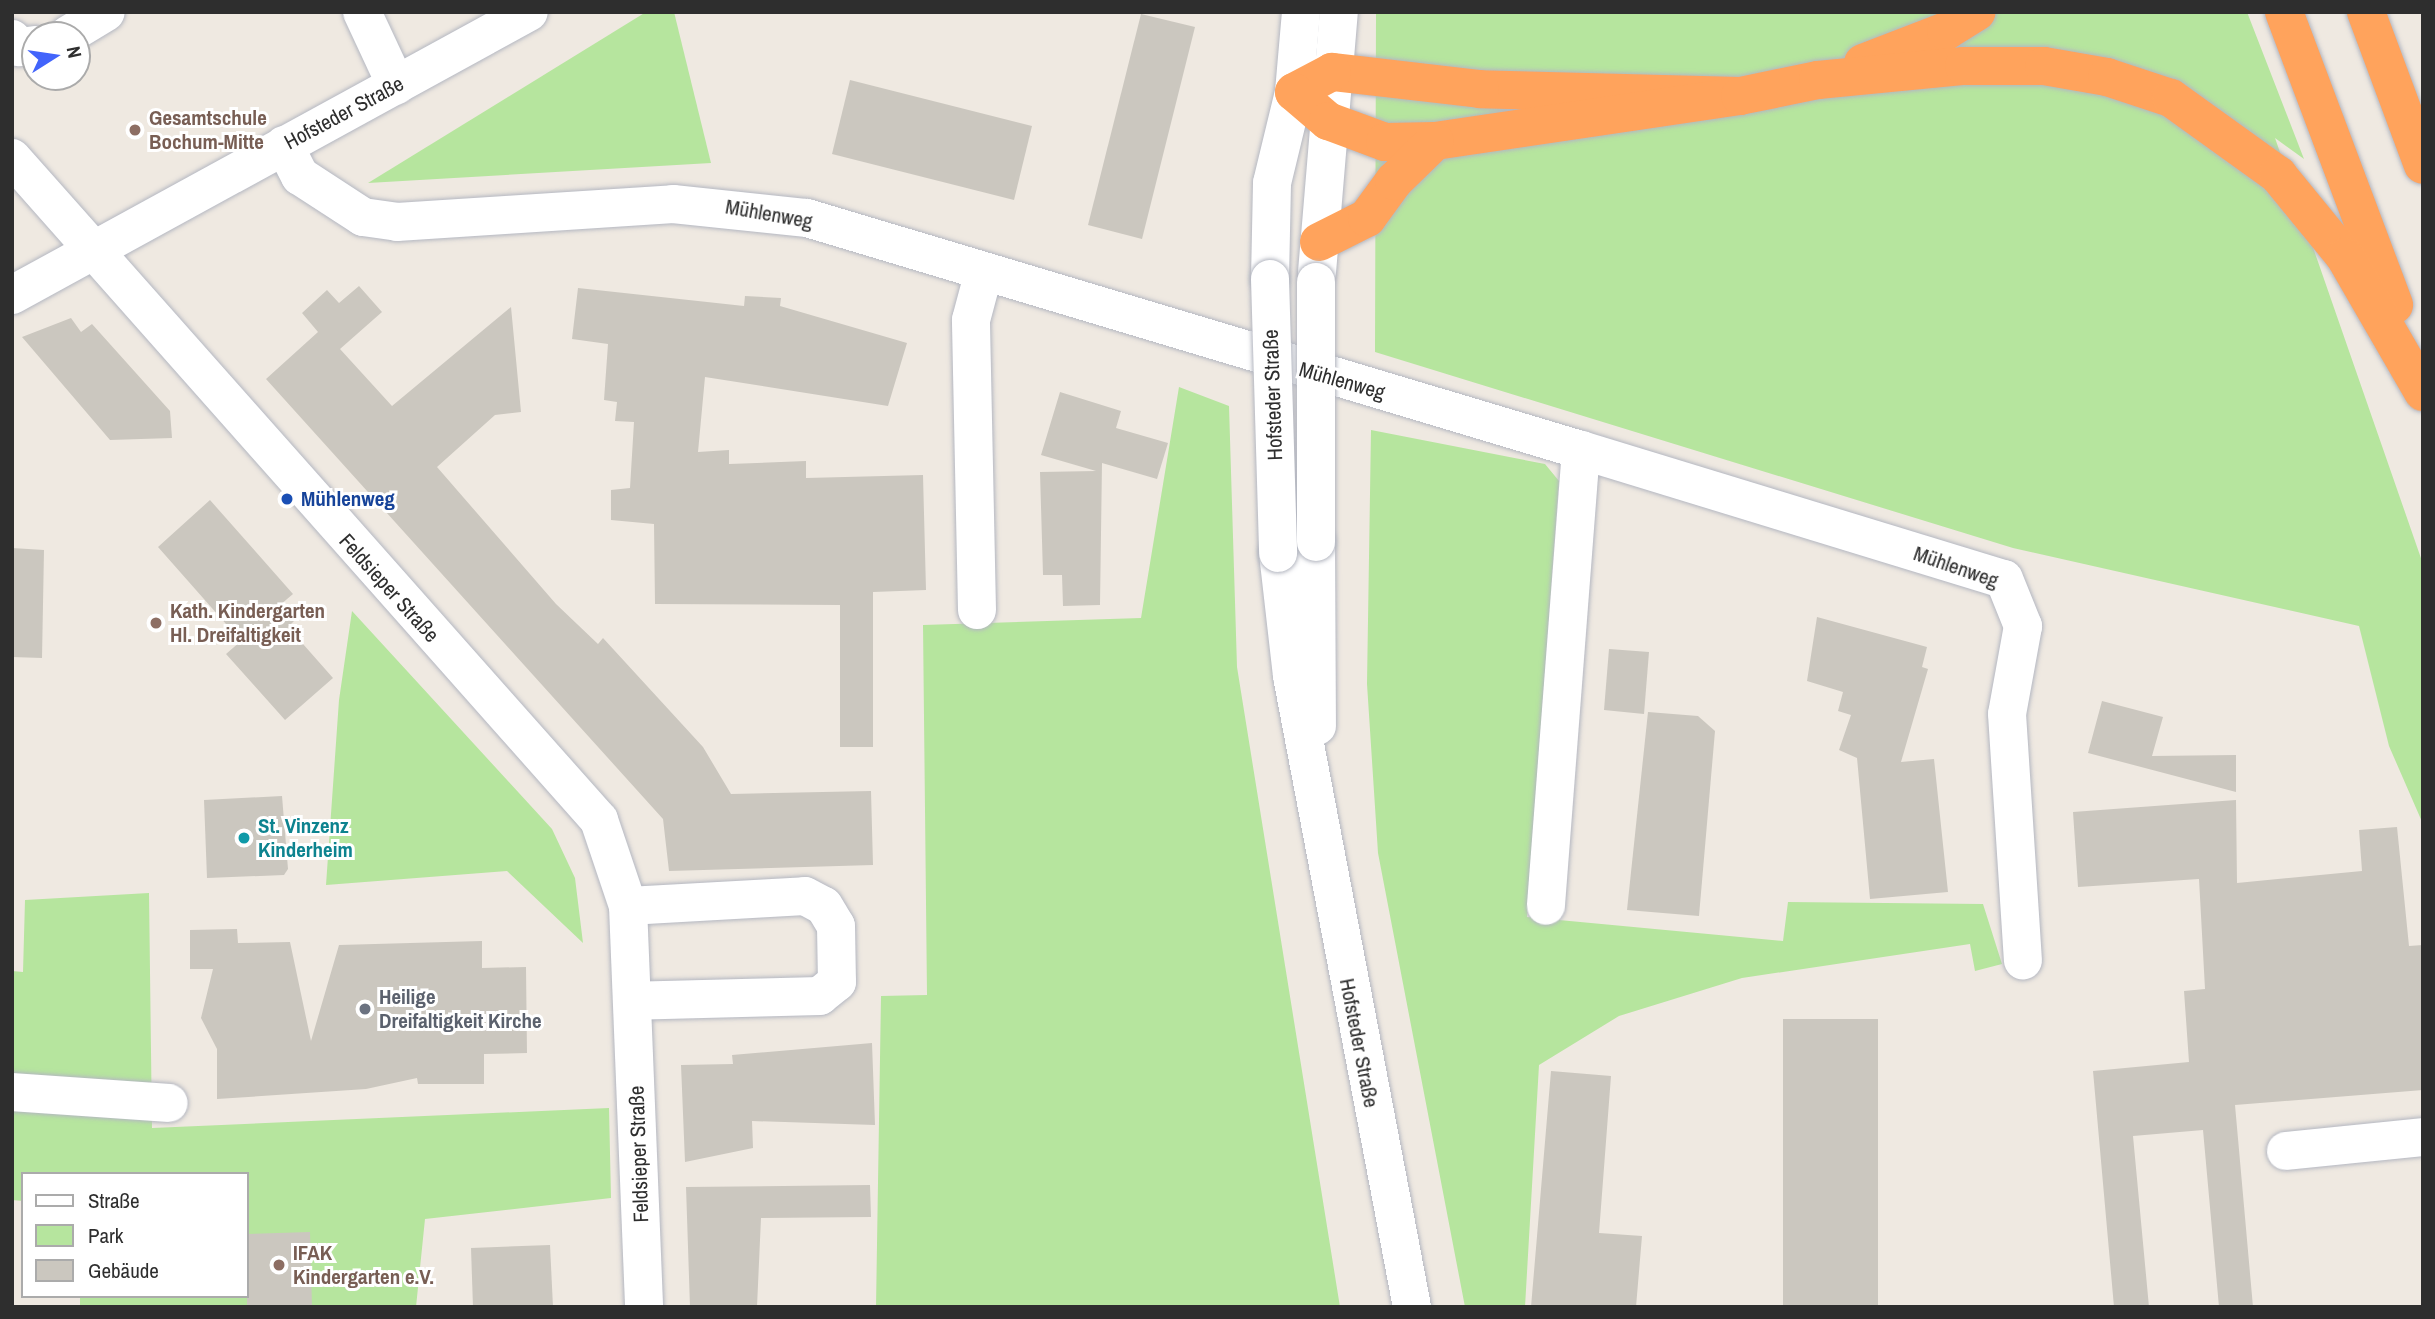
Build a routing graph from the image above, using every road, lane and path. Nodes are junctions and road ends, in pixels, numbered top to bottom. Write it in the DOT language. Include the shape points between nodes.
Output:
graph roads {
  1 [pos="106,12"];
  2 [pos="362,12"];
  3 [pos="528,12"];
  4 [pos="1301,12"];
  5 [pos="1339,12"];
  6 [pos="1976,12"];
  7 [pos="2284,12"];
  8 [pos="2366,12"];
  9 [pos="91,21"];
  10 [pos="1332,72"];
  11 [pos="1818,80"];
  12 [pos="396,85"];
  13 [pos="1294,92"];
  14 [pos="1740,96"];
  15 [pos="1328,121"];
  16 [pos="1435,141"];
  17 [pos="284,145"];
  18 [pos="12,158"];
  19 [pos="2423,165"];
  20 [pos="1318,242"];
  21 [pos="93,253"];
  22 [pos="983,275"];
  23 [pos="12,295"];
  24 [pos="2423,380"];
  25 [pos="2423,392"];
  26 [pos="1581,450"];
  27 [pos="977,610"];
  28 [pos="1315,777"];
  29 [pos="628,906"];
  30 [pos="1546,906"];
  31 [pos="2023,960"];
  32 [pos="635,1001"];
  33 [pos="12,1092"];
  34 [pos="169,1103"];
  35 [pos="2423,1137"];
  36 [pos="2286,1152"];
  37 [pos="644,1307"];
  38 [pos="1412,1307"];
  1 -- 9 [label="street"];
  2 -- 12 [label="street"];
  3 -- 12 [label="street, Hofsteder Straße"];
  4 -- 13 [label="street, Hofsteder Straße"];
  5 -- 10 [label="street, Hofsteder Straße"];
  6 -- 11 [label="highway" via="1946,31"];
  7 -- 24 [label="highway"];
  8 -- 19 [label="highway"];
  10 -- 13 [label="highway"];
  10 -- 14 [label="highway" via="1480,89"];
  10 -- 15 [label="street, Hofsteder Straße"];
  11 -- 14 [label="highway"];
  11 -- 25 [label="highway" via="1964,66 2044,66 2107,77 2171,98 2232,137 2314,213"];
  12 -- 17 [label="street, Hofsteder Straße"];
  13 -- 15 [label="highway"];
  13 -- 28 [label="street, Hofsteder Straße, bridge" via="1272,183 1270,279 1278,553 1292,676"];
  14 -- 16 [label="highway"];
  15 -- 16 [label="highway" via="1385,142"];
  15 -- 20 [label="street, Hofsteder Straße"];
  16 -- 20 [label="highway" via="1394,181 1367,219"];
  17 -- 21 [label="street, Hofsteder Straße"];
  17 -- 22 [label="street, Mühlenweg" via="300,176 363,216 397,222 720,206 807,218"];
  18 -- 21 [label="street, Feldsieper Straße"];
  20 -- 28 [label="street, Hofsteder Straße, bridge"];
  21 -- 23 [label="street, Hofsteder Straße"];
  21 -- 29 [label="street, Feldsieper Straße" via="599,820"];
  22 -- 26 [label="street, Mühlenweg"];
  22 -- 27 [label="street" via="971,320"];
  26 -- 30 [label="street"];
  26 -- 31 [label="street, Mühlenweg" via="2004,579 2023,626 2007,714"];
  28 -- 38 [label="street, Hofsteder Straße" via="1354,1018"];
  29 -- 32 [label="street, Feldsieper Straße"];
  29 -- 32 [label="street" via="805,896 824,906 836,926 837,982 820,996"];
  32 -- 37 [label="street, Feldsieper Straße"];
  33 -- 34 [label="street"];
  35 -- 36 [label="street"];
}
